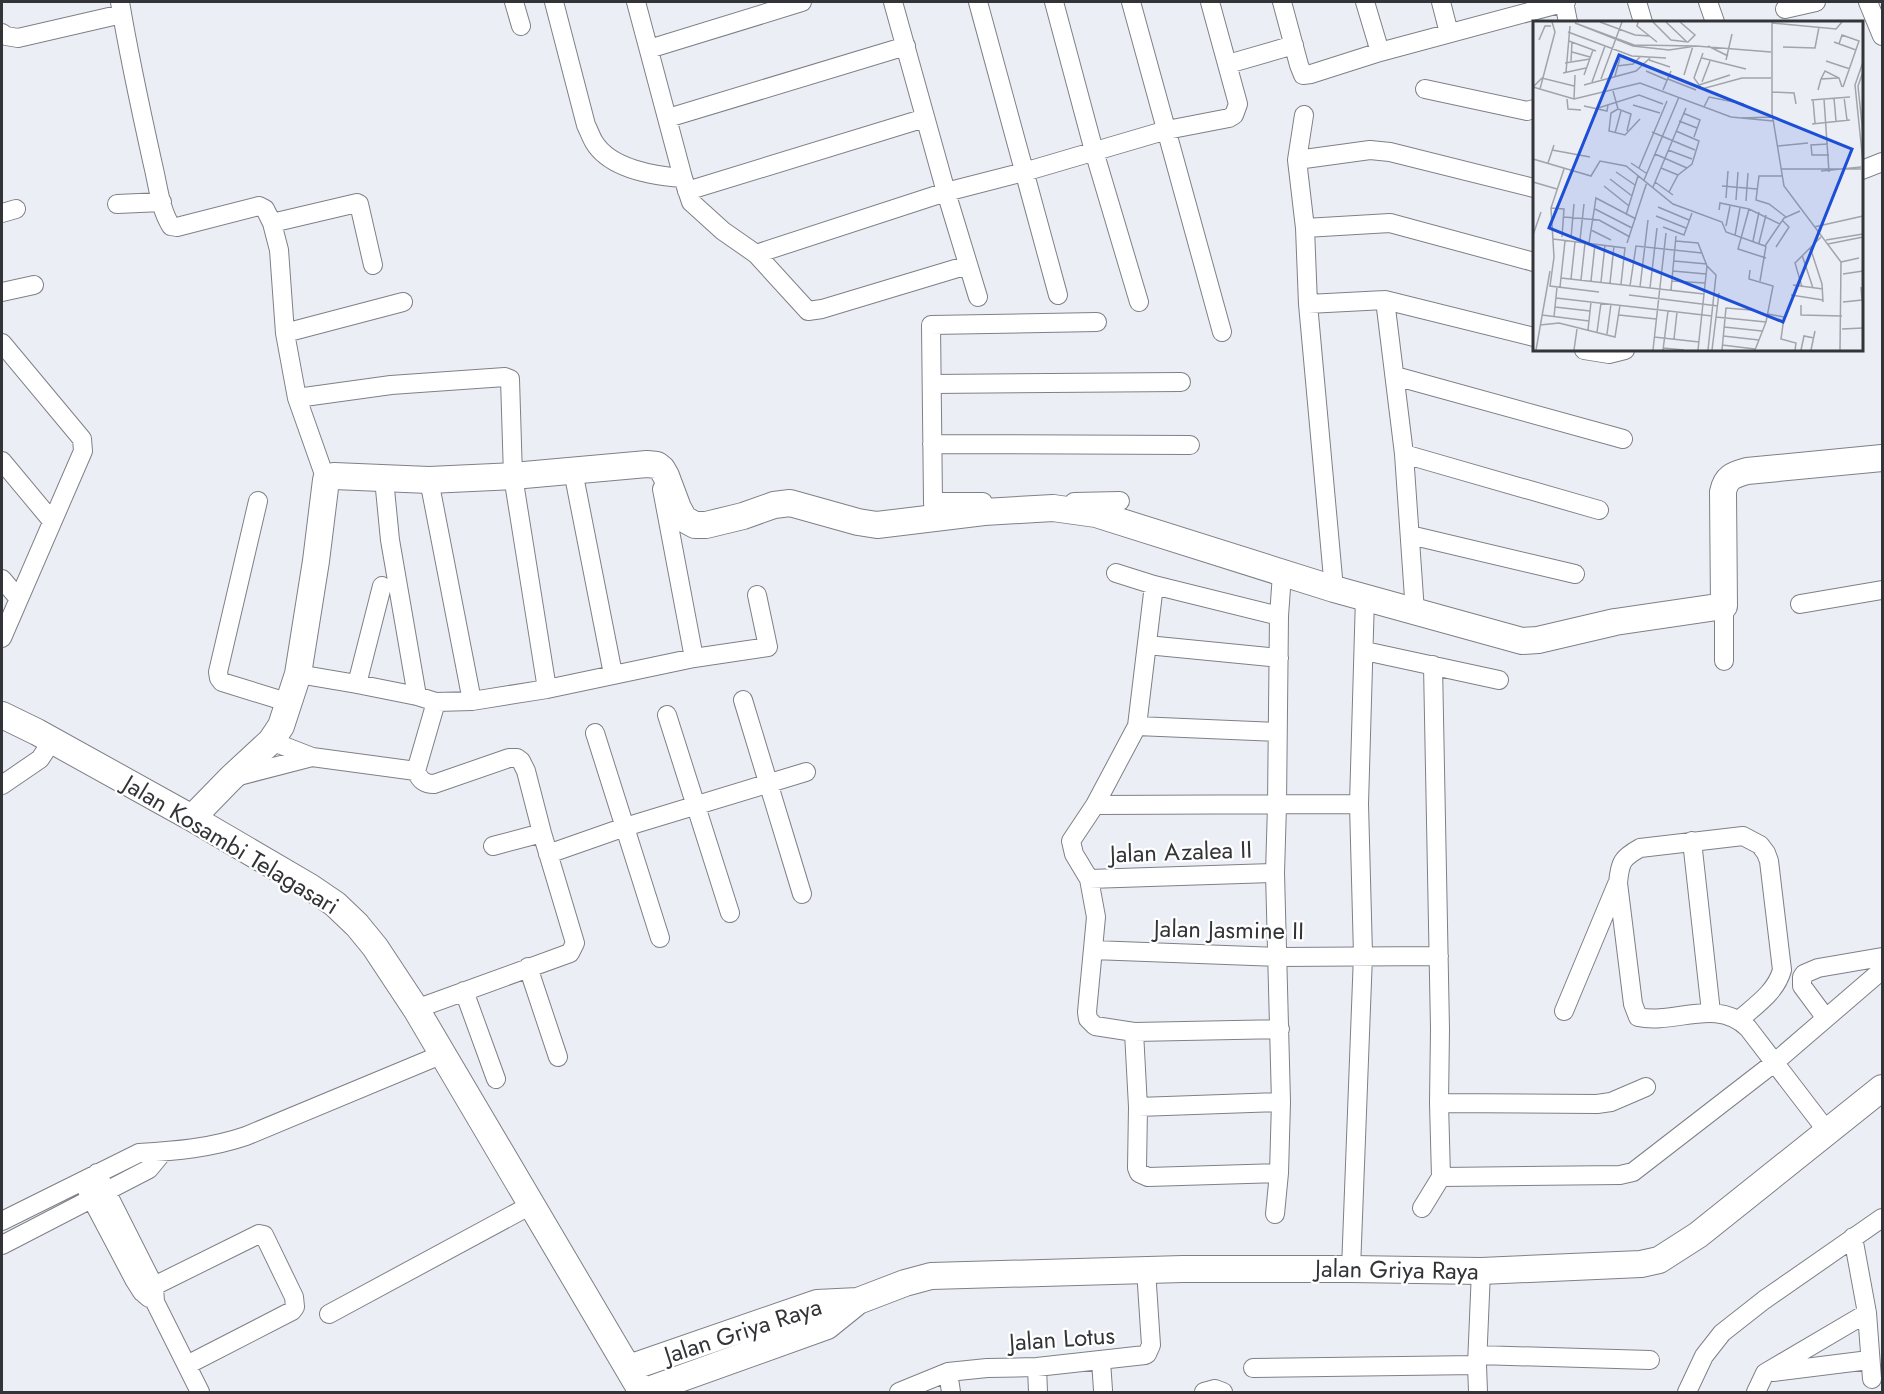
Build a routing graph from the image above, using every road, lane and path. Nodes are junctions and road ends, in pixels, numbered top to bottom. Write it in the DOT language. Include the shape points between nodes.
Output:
graph roads {
  1 [pos="514,2"];
  2 [pos="555,2"];
  3 [pos="636,2"];
  4 [pos="802,2"];
  5 [pos="893,2"];
  6 [pos="978,2"];
  7 [pos="1054,2"];
  8 [pos="1131,2"];
  9 [pos="1210,2"];
  10 [pos="1282,2"];
  11 [pos="1365,2"];
  12 [pos="1441,2"];
  13 [pos="1565,2"];
  14 [pos="1637,2"];
  15 [pos="1708,2"];
  16 [pos="1816,2"];
  17 [pos="1868,2"];
  18 [pos="121,8"];
  19 [pos="1518,8"];
  20 [pos="1785,11"];
  21 [pos="1568,21"];
  22 [pos="1643,21"];
  23 [pos="1715,21"];
  24 [pos="521,26"];
  25 [pos="2,33"];
  26 [pos="1449,33"];
  27 [pos="1882,36"];
  28 [pos="1294,45"];
  29 [pos="906,46"];
  30 [pos="648,49"];
  31 [pos="1380,52"];
  32 [pos="1228,64"];
  33 [pos="1425,89"];
  34 [pos="1533,109"];
  35 [pos="1304,115"];
  36 [pos="668,118"];
  37 [pos="925,118"];
  38 [pos="1167,130"];
  39 [pos="1095,151"];
  40 [pos="1297,160"];
  41 [pos="1882,162"];
  42 [pos="1863,170"];
  43 [pos="1024,172"];
  44 [pos="685,184"];
  45 [pos="1533,188"];
  46 [pos="946,192"];
  47 [pos="162,202"];
  48 [pos="117,204"];
  49 [pos="272,223"];
  50 [pos="1305,228"];
  51 [pos="756,254"];
  52 [pos="1533,262"];
  53 [pos="373,265"];
  54 [pos="968,265"];
  55 [pos="34,285"];
  56 [pos="2,292"];
  57 [pos="1058,295"];
  58 [pos="978,297"];
  59 [pos="1385,300"];
  60 [pos="403,302"];
  61 [pos="1139,302"];
  62 [pos="1308,304"];
  63 [pos="1097,322"];
  64 [pos="1222,332"];
  65 [pos="285,333"];
  66 [pos="1533,337"];
  67 [pos="2,343"];
  68 [pos="1590,351"];
  69 [pos="1621,351"];
  70 [pos="1395,376"];
  71 [pos="1181,382"];
  72 [pos="932,384"];
  73 [pos="297,398"];
  74 [pos="1623,439"];
  75 [pos="932,444"];
  76 [pos="1190,445"];
  77 [pos="1404,454"];
  78 [pos="1882,458"];
  79 [pos="2,461"];
  80 [pos="657,465"];
  81 [pos="573,471"];
  82 [pos="513,476"];
  83 [pos="384,479"];
  84 [pos="326,480"];
  85 [pos="429,480"];
  86 [pos="258,501"];
  87 [pos="1599,510"];
  88 [pos="934,511"];
  89 [pos="1120,512"];
  90 [pos="52,521"];
  91 [pos="1410,535"];
  92 [pos="1116,573"];
  93 [pos="1282,574"];
  94 [pos="1575,574"];
  95 [pos="2,579"];
  96 [pos="1154,585"];
  97 [pos="382,586"];
  98 [pos="1334,589"];
  99 [pos="1882,590"];
  100 [pos="757,595"];
  101 [pos="1365,597"];
  102 [pos="19,599"];
  103 [pos="1800,604"];
  104 [pos="1724,606"];
  105 [pos="1415,612"];
  106 [pos="1279,616"];
  107 [pos="2,638"];
  108 [pos="1147,645"];
  109 [pos="1365,651"];
  110 [pos="694,658"];
  111 [pos="1278,658"];
  112 [pos="1724,661"];
  113 [pos="1433,665"];
  114 [pos="298,674"];
  115 [pos="613,674"];
  116 [pos="1499,680"];
  117 [pos="357,684"];
  118 [pos="547,689"];
  119 [pos="417,696"];
  120 [pos="743,700"];
  121 [pos="472,701"];
  122 [pos="436,702"];
  123 [pos="290,703"];
  124 [pos="2,715"];
  125 [pos="667,715"];
  126 [pos="1137,726"];
  127 [pos="1277,732"];
  128 [pos="595,733"];
  129 [pos="52,741"];
  130 [pos="271,741"];
  131 [pos="312,757"];
  132 [pos="416,771"];
  133 [pos="806,772"];
  134 [pos="231,778"];
  135 [pos="769,783"];
  136 [pos="2,785"];
  137 [pos="1359,804"];
  138 [pos="696,805"];
  139 [pos="1095,805"];
  140 [pos="1277,805"];
  141 [pos="192,818"];
  142 [pos="625,827"];
  143 [pos="542,833"];
  144 [pos="1692,842"];
  145 [pos="493,846"];
  146 [pos="548,854"];
  147 [pos="1275,873"];
  148 [pos="1089,879"];
  149 [pos="1618,883"];
  150 [pos="802,894"];
  151 [pos="729,913"];
  152 [pos="660,938"];
  153 [pos="1093,950"];
  154 [pos="1363,955"];
  155 [pos="1439,956"];
  156 [pos="1278,957"];
  157 [pos="1882,957"];
  158 [pos="528,967"];
  159 [pos="1882,970"];
  160 [pos="464,991"];
  161 [pos="416,1009"];
  162 [pos="1564,1011"];
  163 [pos="1711,1012"];
  164 [pos="1825,1017"];
  165 [pos="1739,1020"];
  166 [pos="1280,1029"];
  167 [pos="1134,1032"];
  168 [pos="443,1054"];
  169 [pos="558,1058"];
  170 [pos="1774,1063"];
  171 [pos="496,1079"];
  172 [pos="1646,1087"];
  173 [pos="1882,1089"];
  174 [pos="1281,1102"];
  175 [pos="1438,1103"];
  176 [pos="1138,1107"];
  177 [pos="1827,1131"];
  178 [pos="163,1152"];
  179 [pos="1280,1173"];
  180 [pos="90,1177"];
  181 [pos="1441,1177"];
  182 [pos="99,1196"];
  183 [pos="531,1205"];
  184 [pos="1422,1208"];
  185 [pos="1275,1214"];
  186 [pos="1882,1218"];
  187 [pos="2,1221"];
  188 [pos="1853,1238"];
  189 [pos="2,1245"];
  190 [pos="1351,1269"];
  191 [pos="1152,1270"];
  192 [pos="1481,1271"];
  193 [pos="150,1293"];
  194 [pos="858,1301"];
  195 [pos="1867,1313"];
  196 [pos="329,1314"];
  197 [pos="660,1358"];
  198 [pos="1477,1360"];
  199 [pos="1650,1360"];
  200 [pos="1101,1361"];
  201 [pos="187,1365"];
  202 [pos="1036,1367"];
  203 [pos="629,1368"];
  204 [pos="1253,1368"];
  205 [pos="948,1372"];
  206 [pos="1765,1372"];
  207 [pos="670,1383"];
  208 [pos="1103,1390"];
  209 [pos="904,1391"];
  210 [pos="200,1392"];
  211 [pos="642,1392"];
  212 [pos="951,1392"];
  213 [pos="1038,1392"];
  214 [pos="1204,1392"];
  215 [pos="1223,1392"];
  216 [pos="1478,1392"];
  217 [pos="1687,1392"];
  218 [pos="1756,1392"];
  1 -- 24 [label="street"];
  2 -- 44 [label="street" via="594,143 605,155 634,169"];
  3 -- 30 [label="street"];
  4 -- 30 [label="street"];
  5 -- 29 [label="street"];
  6 -- 43 [label="street"];
  7 -- 39 [label="street"];
  8 -- 38 [label="street"];
  9 -- 32 [label="street"];
  10 -- 28 [label="street"];
  11 -- 31 [label="street"];
  12 -- 26 [label="street"];
  13 -- 19 [label="street"];
  13 -- 21 [label="street"];
  14 -- 22 [label="street"];
  15 -- 23 [label="street"];
  16 -- 20 [label="street"];
  17 -- 27 [label="street"];
  18 -- 25 [label="street" via="18,38"];
  18 -- 47 [label="street"];
  19 -- 26 [label="street"];
  26 -- 31 [label="street"];
  28 -- 31 [label="street" via="1303,75"];
  28 -- 32 [label="street"];
  29 -- 36 [label="street"];
  29 -- 37 [label="street"];
  30 -- 36 [label="street"];
  32 -- 38 [label="street" via="1238,104 1234,115"];
  33 -- 34 [label="street"];
  35 -- 40 [label="street"];
  36 -- 44 [label="street"];
  37 -- 44 [label="street"];
  37 -- 46 [label="street"];
  38 -- 39 [label="street"];
  38 -- 64 [label="street"];
  39 -- 43 [label="street"];
  39 -- 61 [label="street"];
  40 -- 45 [label="street" via="1370,150 1390,152"];
  40 -- 50 [label="street"];
  41 -- 42 [label="street"];
  43 -- 46 [label="street"];
  43 -- 57 [label="street"];
  44 -- 51 [label="street" via="691,202 702,213"];
  46 -- 51 [label="street"];
  46 -- 54 [label="street"];
  47 -- 48 [label="street"];
  47 -- 49 [label="street" via="171,226 259,206"];
  49 -- 53 [label="street" via="357,203"];
  49 -- 65 [label="street" via="279,250"];
  50 -- 52 [label="street" via="1390,223"];
  50 -- 62 [label="street"];
  51 -- 54 [label="street" via="808,311"];
  54 -- 58 [label="street"];
  55 -- 56 [label="street"];
  59 -- 62 [label="street"];
  59 -- 66 [label="street"];
  59 -- 70 [label="street"];
  60 -- 65 [label="street"];
  62 -- 98 [label="street"];
  63 -- 72 [label="street" via="931,325"];
  65 -- 73 [label="street"];
  67 -- 90 [label="street" via="83,444"];
  68 -- 69 [label="street"];
  70 -- 74 [label="street"];
  70 -- 77 [label="street"];
  71 -- 72 [label="street"];
  72 -- 75 [label="street"];
  73 -- 82 [label="street" via="391,385 509,378"];
  73 -- 84 [label="street"];
  75 -- 76 [label="street"];
  75 -- 88 [label="street"];
  77 -- 87 [label="street"];
  77 -- 91 [label="street"];
  78 -- 104 [label="street" via="1747,471 1731,477 1724,492"];
  79 -- 90 [label="street"];
  80 -- 81 [label="street"];
  80 -- 88 [label="street" via="666,476 684,519 695,525 782,504 878,525"];
  80 -- 110 [label="street"];
  81 -- 82 [label="street"];
  81 -- 115 [label="street"];
  82 -- 85 [label="street"];
  82 -- 118 [label="street"];
  83 -- 84 [label="street" via="334,476"];
  83 -- 85 [label="street"];
  83 -- 119 [label="street" via="390,540"];
  84 -- 114 [label="street"];
  85 -- 121 [label="street"];
  86 -- 123 [label="street" via="218,672 222,682"];
  88 -- 89 [label="street"];
  88 -- 89 [label="street" via="1053,508 1096,514"];
  89 -- 93 [label="street"];
  90 -- 102 [label="street"];
  91 -- 94 [label="street"];
  91 -- 105 [label="street"];
  92 -- 96 [label="street"];
  93 -- 98 [label="street"];
  93 -- 106 [label="street"];
  95 -- 102 [label="street"];
  96 -- 106 [label="street"];
  96 -- 108 [label="street"];
  97 -- 117 [label="street"];
  98 -- 101 [label="street"];
  99 -- 103 [label="street"];
  100 -- 110 [label="street" via="768,647"];
  101 -- 105 [label="street"];
  101 -- 109 [label="street"];
  102 -- 107 [label="street"];
  104 -- 105 [label="street" via="1522,641"];
  104 -- 112 [label="street"];
  106 -- 111 [label="street"];
  108 -- 111 [label="street"];
  108 -- 126 [label="street"];
  109 -- 113 [label="street"];
  109 -- 137 [label="street"];
  110 -- 115 [label="street"];
  111 -- 127 [label="street"];
  113 -- 116 [label="street"];
  113 -- 155 [label="street"];
  114 -- 117 [label="street"];
  114 -- 123 [label="street"];
  115 -- 118 [label="street"];
  117 -- 119 [label="street"];
  118 -- 121 [label="street"];
  119 -- 122 [label="street"];
  120 -- 135 [label="street"];
  121 -- 122 [label="street"];
  122 -- 132 [label="street"];
  123 -- 130 [label="street"];
  124 -- 129 [label="street, Jalan Kosambi Telagasari"];
  125 -- 138 [label="street"];
  126 -- 127 [label="street"];
  126 -- 139 [label="street"];
  127 -- 140 [label="street"];
  128 -- 142 [label="street"];
  129 -- 136 [label="street" via="40,759"];
  129 -- 141 [label="street, Jalan Kosambi Telagasari"];
  130 -- 131 [label="street"];
  130 -- 134 [label="street"];
  131 -- 132 [label="street"];
  131 -- 134 [label="street"];
  132 -- 143 [label="street" via="427,784 434,784 517,758 526,771"];
  133 -- 135 [label="street"];
  134 -- 141 [label="street"];
  135 -- 138 [label="street"];
  135 -- 150 [label="street"];
  137 -- 140 [label="street"];
  137 -- 154 [label="street"];
  138 -- 142 [label="street"];
  138 -- 151 [label="street"];
  139 -- 140 [label="street"];
  139 -- 148 [label="street" via="1071,841"];
  140 -- 147 [label="street"];
  141 -- 161 [label="street, Jalan Kosambi Telagasari" via="335,904 375,947"];
  142 -- 146 [label="street"];
  142 -- 152 [label="street"];
  143 -- 145 [label="street"];
  143 -- 146 [label="street"];
  144 -- 149 [label="street" via="1640,848 1623,858"];
  144 -- 163 [label="street"];
  144 -- 165 [label="street" via="1743,836 1766,853 1782,970 1774,989"];
  146 -- 158 [label="street" via="575,943 570,953"];
  147 -- 148 [label="street, Jalan Azalea II"];
  147 -- 156 [label="street"];
  148 -- 153 [label="street" via="1095,917"];
  149 -- 162 [label="street"];
  149 -- 163 [label="street" via="1633,1004 1638,1017 1657,1019"];
  153 -- 156 [label="street, Jalan Jasmine II"];
  153 -- 167 [label="street" via="1088,1019 1095,1026"];
  154 -- 155 [label="street, Jalan Jasmine II"];
  154 -- 156 [label="street, Jalan Jasmine II"];
  154 -- 190 [label="street"];
  155 -- 175 [label="street"];
  156 -- 166 [label="street"];
  157 -- 164 [label="street" via="1804,974 1802,986"];
  158 -- 160 [label="street"];
  158 -- 169 [label="street"];
  159 -- 164 [label="street"];
  160 -- 161 [label="street"];
  160 -- 171 [label="street"];
  161 -- 168 [label="street, Jalan Kosambi Telagasari"];
  163 -- 165 [label="street"];
  164 -- 170 [label="street"];
  165 -- 170 [label="street"];
  166 -- 167 [label="street"];
  166 -- 174 [label="street"];
  167 -- 176 [label="street"];
  168 -- 178 [label="street" via="246,1136 207,1147"];
  168 -- 183 [label="street, Jalan Kosambi Telagasari"];
  170 -- 177 [label="street"];
  170 -- 181 [label="street" via="1630,1173"];
  172 -- 175 [label="street" via="1597,1104"];
  173 -- 177 [label="street, Jalan Griya Raya"];
  174 -- 176 [label="street"];
  174 -- 179 [label="street"];
  175 -- 181 [label="street"];
  176 -- 179 [label="street" via="1137,1168 1142,1176"];
  177 -- 192 [label="street, Jalan Griya Raya" via="1698,1235 1659,1260"];
  178 -- 180 [label="street" via="139,1153"];
  178 -- 182 [label="street" via="149,1169"];
  179 -- 185 [label="street"];
  180 -- 182 [label="street"];
  180 -- 187 [label="street"];
  181 -- 184 [label="street"];
  182 -- 189 [label="street"];
  182 -- 193 [label="street"];
  183 -- 196 [label="street"];
  183 -- 203 [label="street, Jalan Kosambi Telagasari"];
  186 -- 188 [label="street"];
  188 -- 195 [label="street"];
  188 -- 217 [label="street" via="1722,1333 1704,1356"];
  190 -- 191 [label="street, Jalan Griya Raya"];
  190 -- 192 [label="street, Jalan Griya Raya"];
  191 -- 194 [label="street, Jalan Griya Raya" via="931,1276"];
  191 -- 200 [label="street, Jalan Lotus" via="1151,1345 1147,1354"];
  192 -- 198 [label="street"];
  193 -- 201 [label="street"];
  193 -- 201 [label="street" via="261,1233 266,1238 295,1307"];
  194 -- 197 [label="street, Jalan Griya Raya" via="817,1303"];
  194 -- 207 [label="street, Jalan Griya Raya" via="827,1326"];
  195 -- 206 [label="street"];
  195 -- 206 [label="street" via="1870,1369"];
  197 -- 203 [label="street, Jalan Griya Raya"];
  197 -- 207 [label="street"];
  198 -- 199 [label="street"];
  198 -- 204 [label="street"];
  198 -- 216 [label="street"];
  200 -- 202 [label="street, Jalan Lotus"];
  200 -- 208 [label="street"];
  201 -- 210 [label="street"];
  202 -- 205 [label="street, Jalan Lotus"];
  202 -- 213 [label="street"];
  203 -- 211 [label="street, Jalan Kosambi Telagasari"];
  205 -- 209 [label="street, Jalan Lotus"];
  205 -- 212 [label="street"];
  206 -- 218 [label="street"];
  207 -- 211 [label="street, Jalan Griya Raya"];
  214 -- 215 [label="street"];
}
